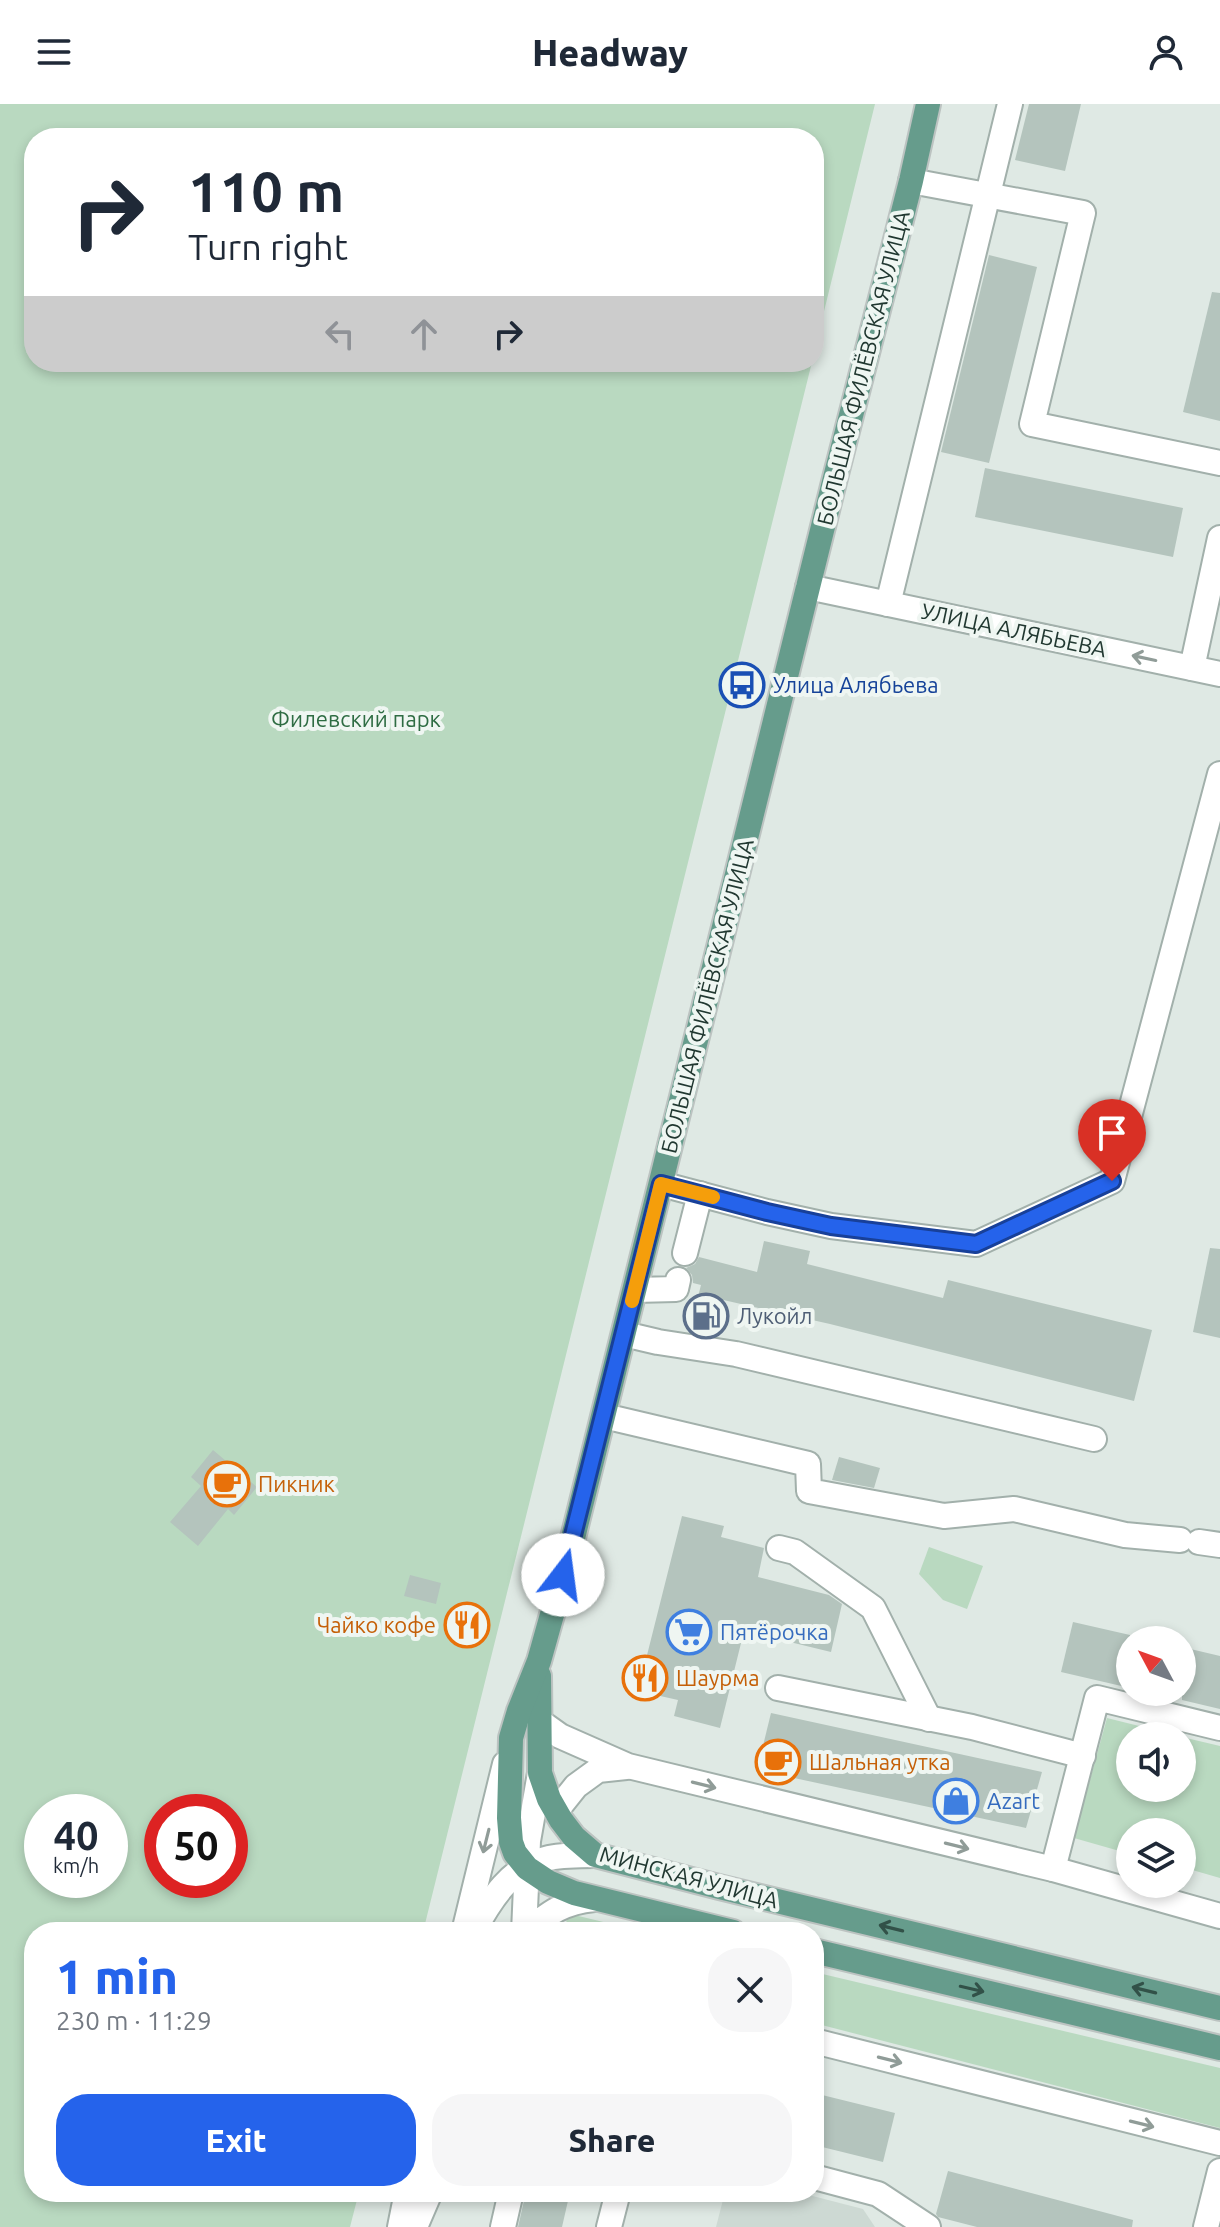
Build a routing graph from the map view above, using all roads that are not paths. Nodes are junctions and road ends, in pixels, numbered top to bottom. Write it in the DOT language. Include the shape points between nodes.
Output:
graph roads {
  1 [pos="928,104"];
  2 [pos="1010,104"];
  3 [pos="911,181"];
  4 [pos="988,194"];
  5 [pos="1220,463"];
  6 [pos="1220,538"];
  7 [pos="808,587"];
  8 [pos="888,604"];
  9 [pos="1192,668"];
  10 [pos="1220,674"];
  11 [pos="1220,774"];
  12 [pos="661,1184"];
  13 [pos="700,1194"];
  14 [pos="685,1253"];
  15 [pos="678,1280"];
  16 [pos="635,1290"];
  17 [pos="624,1334"];
  18 [pos="604,1416"];
  19 [pos="1094,1439"];
  20 [pos="1200,1542"];
  21 [pos="779,1548"];
  22 [pos="539,1661"];
  23 [pos="778,1688"];
  24 [pos="929,1719"];
  25 [pos="539,1721"];
  26 [pos="1220,1728"];
  27 [pos="511,1738"];
  28 [pos="1083,1756"];
  29 [pos="628,1766"];
  30 [pos="540,1773"];
  31 [pos="556,1811"];
  32 [pos="595,1855"];
  33 [pos="527,1868"];
  34 [pos="1053,1869"];
  35 [pos="594,1899"];
  36 [pos="1220,1916"];
  37 [pos="466,1922"];
  38 [pos="479,1922"];
  39 [pos="525,1922"];
  40 [pos="540,1922"];
  41 [pos="691,1922"];
  42 [pos="824,1953"];
  43 [pos="1220,2008"];
  44 [pos="824,2044"];
  45 [pos="1220,2048"];
  46 [pos="1220,2143"];
  47 [pos="1220,2171"];
  48 [pos="824,2180"];
  49 [pos="405,2202"];
  50 [pos="426,2202"];
  51 [pos="509,2202"];
  52 [pos="615,2202"];
  53 [pos="400,2227"];
  54 [pos="415,2227"];
  55 [pos="503,2227"];
  56 [pos="609,2227"];
  57 [pos="928,2227"];
  58 [pos="1206,2227"];
  1 -- 3 [label="main road, БОЛЬШАЯ ФИЛЁВСКАЯ УЛИЦА"];
  2 -- 4 [label="street"];
  3 -- 4 [label="street"];
  3 -- 7 [label="main road, БОЛЬШАЯ ФИЛЁВСКАЯ УЛИЦА"];
  4 -- 5 [label="street" via="1083,213 1032,424"];
  4 -- 8 [label="street"];
  6 -- 9 [label="street"];
  7 -- 8 [label="street, УЛИЦА АЛЯБЬЕВА"];
  7 -- 12 [label="main road, БОЛЬШАЯ ФИЛЁВСКАЯ УЛИЦА"];
  9 -- 8 [label="street, УЛИЦА АЛЯБЬЕВА, one-way"];
  9 -- 10 [label="street, УЛИЦА АЛЯБЬЕВА"];
  11 -- 13 [label="street" via="1112,1181 976,1244 831,1226"];
  12 -- 13 [label="street"];
  12 -- 16 [label="main road, БОЛЬШАЯ ФИЛЁВСКАЯ УЛИЦА"];
  13 -- 14 [label="street"];
  15 -- 16 [label="street" via="676,1289"];
  16 -- 17 [label="main road, БОЛЬШАЯ ФИЛЁВСКАЯ УЛИЦА"];
  17 -- 18 [label="main road, БОЛЬШАЯ ФИЛЁВСКАЯ УЛИЦА"];
  17 -- 19 [label="street" via="736,1354"];
  18 -- 20 [label="street" via="808,1464 809,1491 944,1516 1014,1509 1125,1535"];
  18 -- 22 [label="main road, БОЛЬШАЯ ФИЛЁВСКАЯ УЛИЦА"];
  21 -- 24 [label="street" via="795,1552 873,1608"];
  22 -- 25 [label="main road, МИНСКАЯ УЛИЦА"];
  22 -- 27 [label="main road, БОЛЬШАЯ ФИЛЁВСКАЯ УЛИЦА"];
  23 -- 24 [label="street"];
  24 -- 28 [label="street"];
  25 -- 29 [label="street"];
  25 -- 30 [label="main road, МИНСКАЯ УЛИЦА"];
  26 -- 28 [label="street" via="1097,1698"];
  27 -- 33 [label="main road" via="510,1833 515,1853"];
  27 -- 37 [label="street, БОЛЬШАЯ ФИЛЁВСКАЯ УЛИЦА, one-way"];
  28 -- 34 [label="street"];
  29 -- 31 [label="street" via="598,1770"];
  29 -- 34 [label="street, one-way"];
  30 -- 31 [label="main road, МИНСКАЯ УЛИЦА"];
  30 -- 33 [label="street"];
  31 -- 32 [label="main road, МИНСКАЯ УЛИЦА"];
  32 -- 33 [label="street" via="553,1857"];
  43 -- 32 [label="main road, МИНСКАЯ УЛИЦА, one-way"];
  33 -- 35 [label="main road, МИНСКАЯ УЛИЦА"];
  33 -- 38 [label="street" via="494,1896"];
  33 -- 39 [label="street"];
  34 -- 36 [label="street"];
  35 -- 40 [label="street" via="574,1901"];
  35 -- 41 [label="main road, МИНСКАЯ УЛИЦА"];
  42 -- 45 [label="main road, one-way"];
  44 -- 46 [label="street, one-way"];
  47 -- 58 [label="street"];
  48 -- 57 [label="street" via="878,2194"];
  49 -- 53 [label="street"];
  50 -- 54 [label="street"];
  51 -- 55 [label="street"];
  52 -- 56 [label="street"];
}
